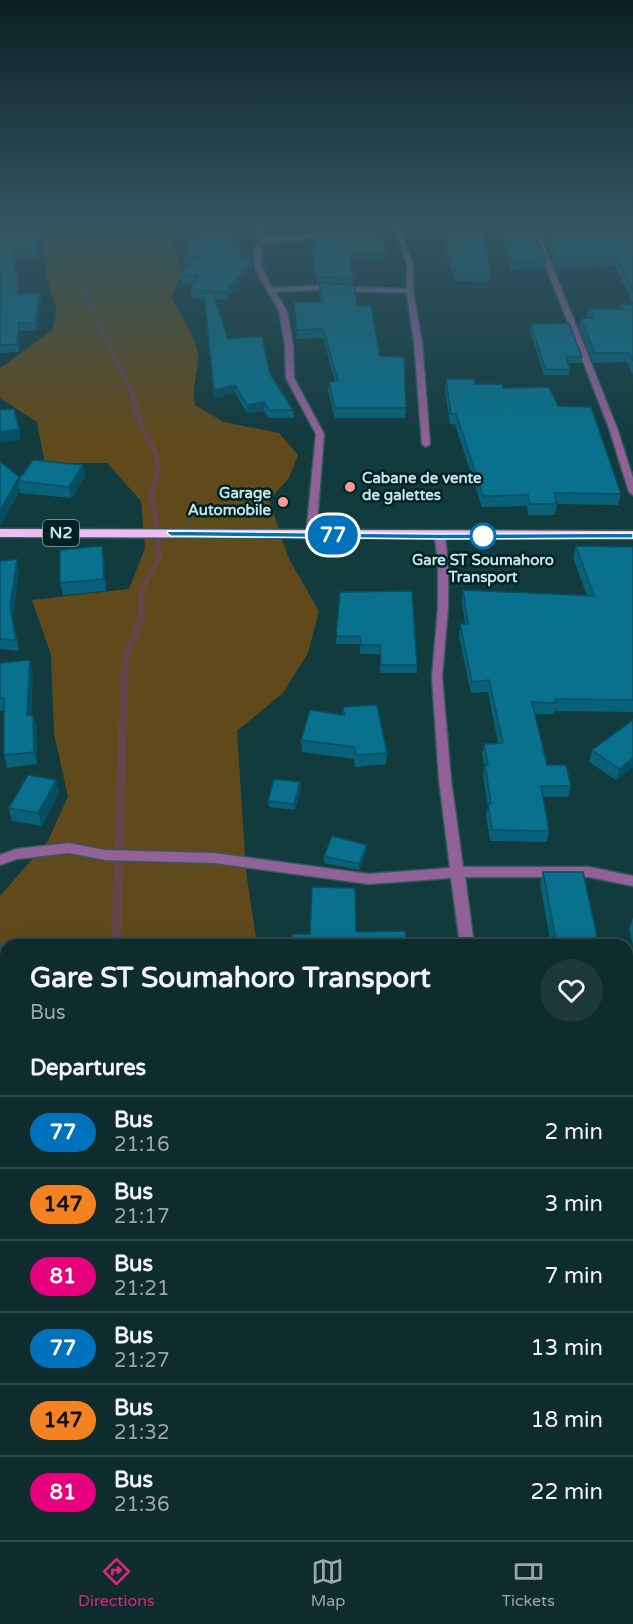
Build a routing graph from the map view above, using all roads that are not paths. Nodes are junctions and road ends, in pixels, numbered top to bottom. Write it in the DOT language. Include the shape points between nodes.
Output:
graph roads {
  1 [pos="273,295"];
  2 [pos="411,295"];
  3 [pos="560,295"];
  4 [pos="426,444"];
  5 [pos="633,492"];
  6 [pos="0,533"];
  7 [pos="311,535"];
  8 [pos="633,535"];
  9 [pos="440,537"];
  10 [pos="0,860"];
  11 [pos="459,872"];
  12 [pos="633,881"];
  13 [pos="466,939"];
  1 -- 7 [label="street" via="283,311 290,378 320,434"];
  2 -- 4 [label="street"];
  3 -- 5 [label="street" via="613,428"];
  6 -- 7 [label="highway, N2"];
  7 -- 9 [label="highway, N2"];
  8 -- 9 [label="highway, N2"];
  9 -- 11 [label="street" via="442,607 437,677 445,780"];
  10 -- 11 [label="street" via="16,854 69,848 105,855 214,858 369,879"];
  11 -- 12 [label="street" via="590,872"];
  11 -- 13 [label="street"];
}
